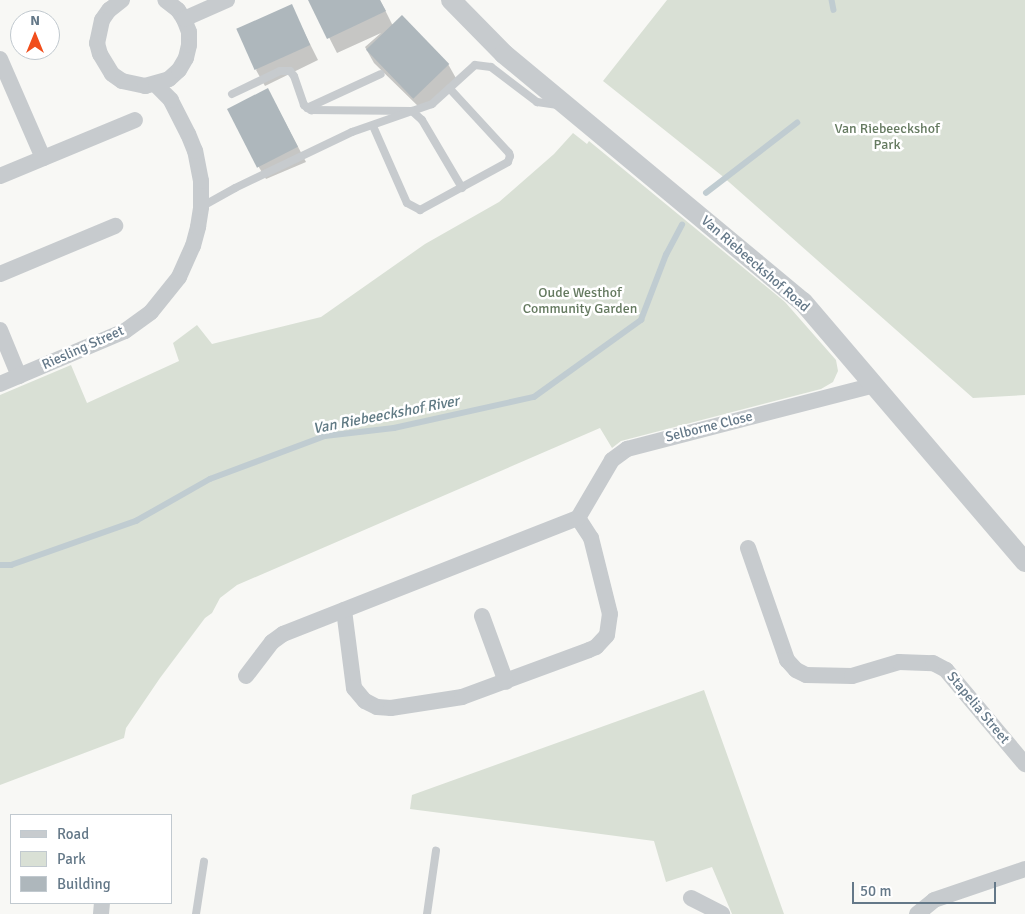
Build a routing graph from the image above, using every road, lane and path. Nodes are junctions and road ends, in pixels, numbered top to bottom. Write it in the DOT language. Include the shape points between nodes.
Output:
graph roads {
  1 [pos="164,0"];
  2 [pos="227,0"];
  3 [pos="451,0"];
  4 [pos="118,1"];
  5 [pos="184,19"];
  6 [pos="0,58"];
  7 [pos="381,74"];
  8 [pos="156,85"];
  9 [pos="449,88"];
  10 [pos="232,94"];
  11 [pos="565,105"];
  12 [pos="307,108"];
  13 [pos="412,111"];
  14 [pos="134,120"];
  15 [pos="373,126"];
  16 [pos="43,158"];
  17 [pos="0,176"];
  18 [pos="462,188"];
  19 [pos="201,207"];
  20 [pos="115,226"];
  21 [pos="0,274"];
  22 [pos="0,330"];
  23 [pos="19,376"];
  24 [pos="0,384"];
  25 [pos="874,385"];
  26 [pos="578,518"];
  27 [pos="748,548"];
  28 [pos="1025,562"];
  29 [pos="344,610"];
  30 [pos="482,616"];
  31 [pos="246,676"];
  32 [pos="506,682"];
  33 [pos="1025,764"];
  34 [pos="436,851"];
  35 [pos="204,862"];
  36 [pos="1025,869"];
  37 [pos="691,898"];
  38 [pos="196,914"];
  39 [pos="427,914"];
  40 [pos="722,914"];
  41 [pos="917,914"];
  1 -- 5 [label="street"];
  2 -- 5 [label="street"];
  3 -- 11 [label="street, Van Riebeeckshof Road" via="504,54"];
  4 -- 8 [label="street" via="100,25 97,43 100,54 112,74 122,81"];
  5 -- 8 [label="street" via="189,32 186,58 179,70"];
  6 -- 16 [label="street"];
  7 -- 12 [label="lane"];
  8 -- 19 [label="street, Riesling Street" via="171,100 195,151 201,181"];
  9 -- 11 [label="lane" via="469,68 486,65 537,102"];
  9 -- 13 [label="lane" via="432,104"];
  9 -- 18 [label="lane" via="510,156 508,162"];
  10 -- 12 [label="lane" via="280,71 290,71"];
  11 -- 25 [label="street, Van Riebeeckshof Road" via="803,302"];
  12 -- 13 [label="lane"];
  13 -- 15 [label="lane"];
  13 -- 18 [label="lane" via="422,120"];
  14 -- 16 [label="street"];
  15 -- 18 [label="lane" via="407,204 420,210"];
  15 -- 19 [label="lane" via="352,132"];
  16 -- 17 [label="street"];
  19 -- 23 [label="street, Riesling Street" via="193,246 185,264 171,289 151,312 110,338"];
  20 -- 21 [label="street"];
  22 -- 23 [label="street"];
  23 -- 24 [label="street, Riesling Street"];
  25 -- 26 [label="street, Selborne Close" via="627,449 612,460"];
  25 -- 28 [label="street, Van Riebeeckshof Road"];
  26 -- 29 [label="street"];
  26 -- 32 [label="street" via="591,538 610,614 607,635 596,647"];
  27 -- 33 [label="street, Stapelia Street" via="787,660 796,670 806,675 852,676 899,662 933,663 946,670"];
  29 -- 31 [label="street" via="277,638"];
  29 -- 32 [label="street" via="352,680 359,695 371,705 391,708 462,697"];
  30 -- 32 [label="street"];
  34 -- 39 [label="lane"];
  35 -- 38 [label="lane"];
  36 -- 41 [label="street" via="934,900"];
  37 -- 40 [label="street"];
}
